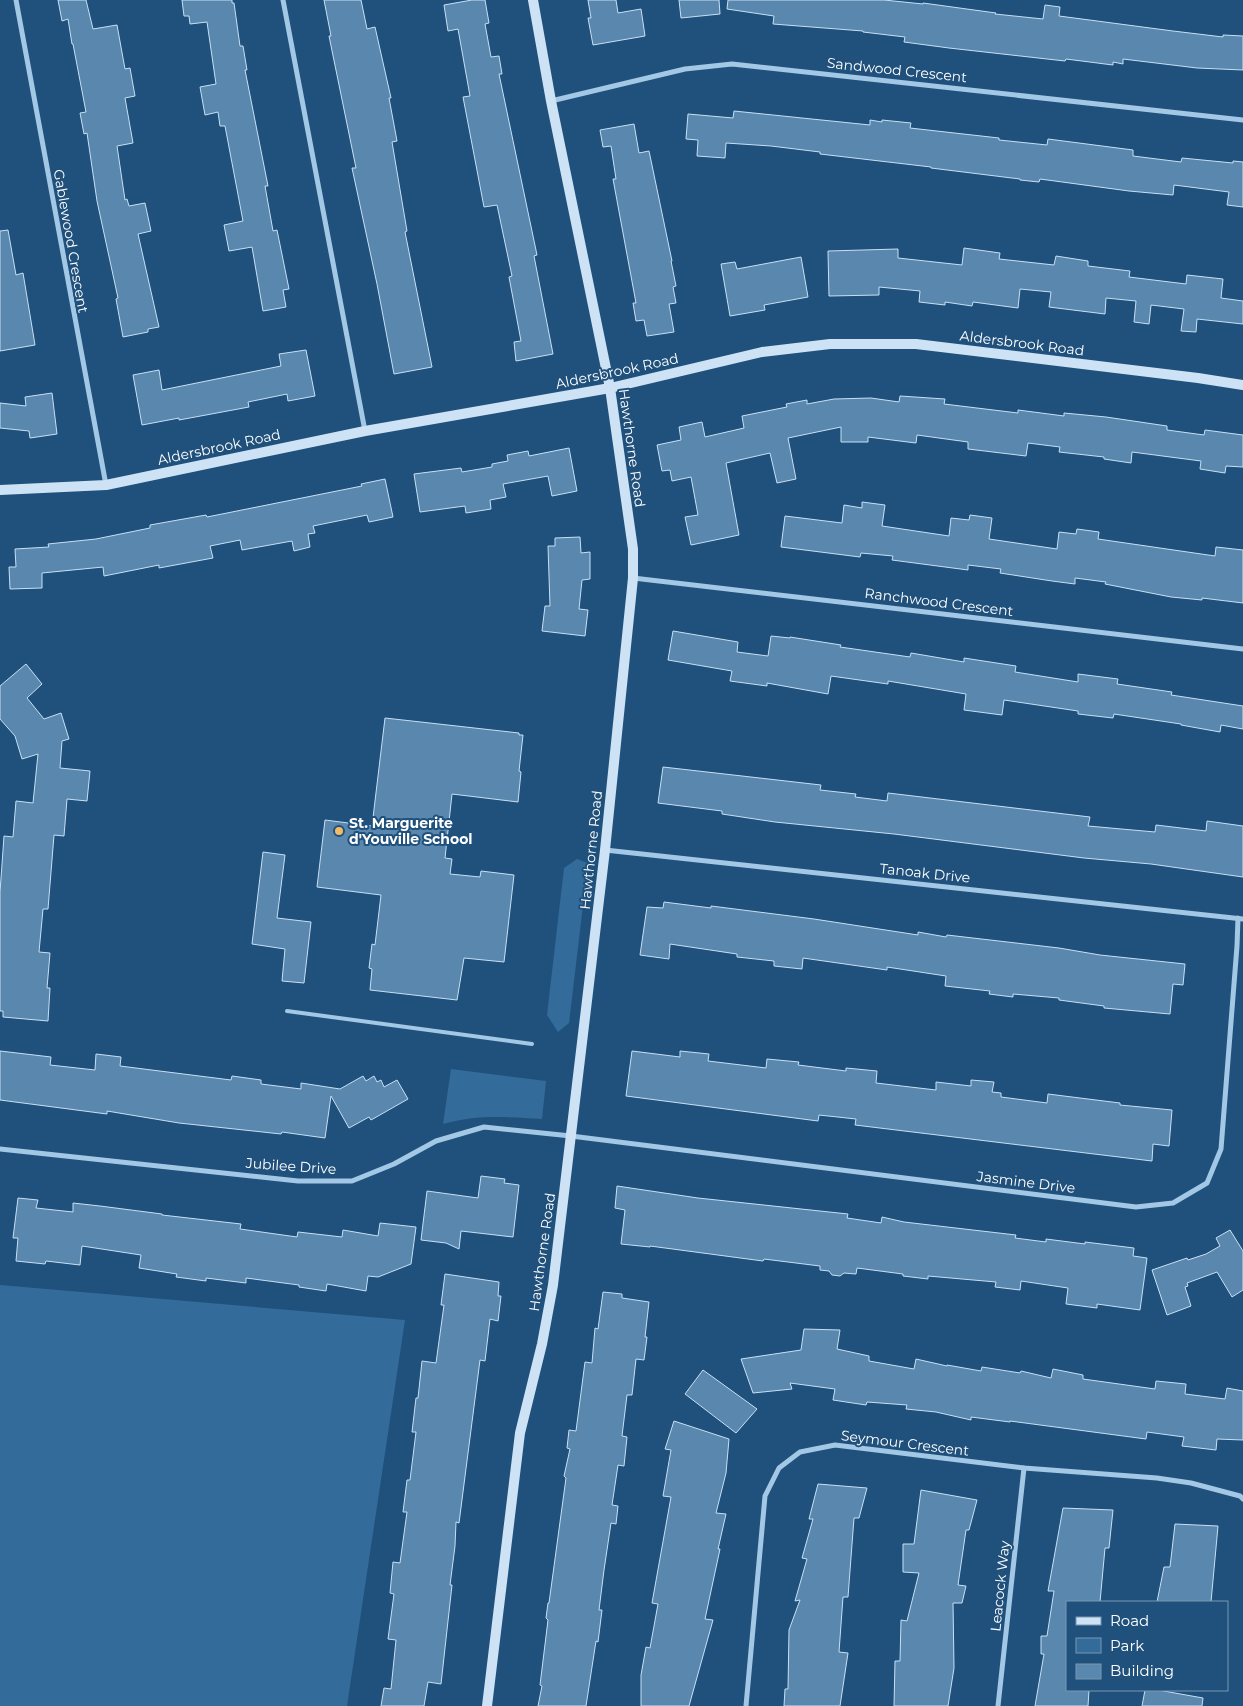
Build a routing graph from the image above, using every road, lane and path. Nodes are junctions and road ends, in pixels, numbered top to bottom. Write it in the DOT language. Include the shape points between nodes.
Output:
graph roads {
  1 [pos="16,0"];
  2 [pos="283,0"];
  3 [pos="533,0"];
  4 [pos="551,101"];
  5 [pos="1243,120"];
  6 [pos="1243,386"];
  7 [pos="610,388"];
  8 [pos="365,431"];
  9 [pos="106,485"];
  10 [pos="0,490"];
  11 [pos="633,578"];
  12 [pos="1243,649"];
  13 [pos="605,850"];
  14 [pos="1240,918"];
  15 [pos="287,1011"];
  16 [pos="532,1044"];
  17 [pos="571,1136"];
  18 [pos="0,1148"];
  19 [pos="1024,1468"];
  20 [pos="1243,1499"];
  21 [pos="487,1706"];
  22 [pos="746,1706"];
  23 [pos="998,1706"];
  1 -- 9 [label="street, Gablewood Crescent"];
  2 -- 8 [label="street"];
  3 -- 4 [label="street, Hawthorne Road"];
  4 -- 5 [label="street, Sandwood Crescent" via="686,69 732,64"];
  4 -- 7 [label="street, Hawthorne Road"];
  6 -- 7 [label="street, Aldersbrook Road" via="916,344 830,344 762,352"];
  7 -- 8 [label="street, Aldersbrook Road"];
  7 -- 11 [label="street, Hawthorne Road" via="633,549"];
  8 -- 9 [label="street, Aldersbrook Road"];
  9 -- 10 [label="street, Aldersbrook Road"];
  11 -- 12 [label="street, Ranchwood Crescent"];
  11 -- 13 [label="street, Hawthorne Road"];
  13 -- 14 [label="street, Tanoak Drive"];
  13 -- 17 [label="street, Hawthorne Road"];
  14 -- 17 [label="street, Jasmine Drive" via="1221,1148 1208,1183 1173,1203 1136,1207"];
  15 -- 16 [label="lane"];
  17 -- 18 [label="street, Jubilee Drive" via="484,1126 436,1141 394,1164 352,1181 298,1181"];
  17 -- 21 [label="street, Hawthorne Road" via="542,1344 520,1433"];
  19 -- 20 [label="street, Seymour Crescent" via="1156,1478 1191,1483"];
  19 -- 22 [label="street, Seymour Crescent" via="835,1445 800,1452 779,1468 765,1496"];
  19 -- 23 [label="street, Leacock Way"];
}
